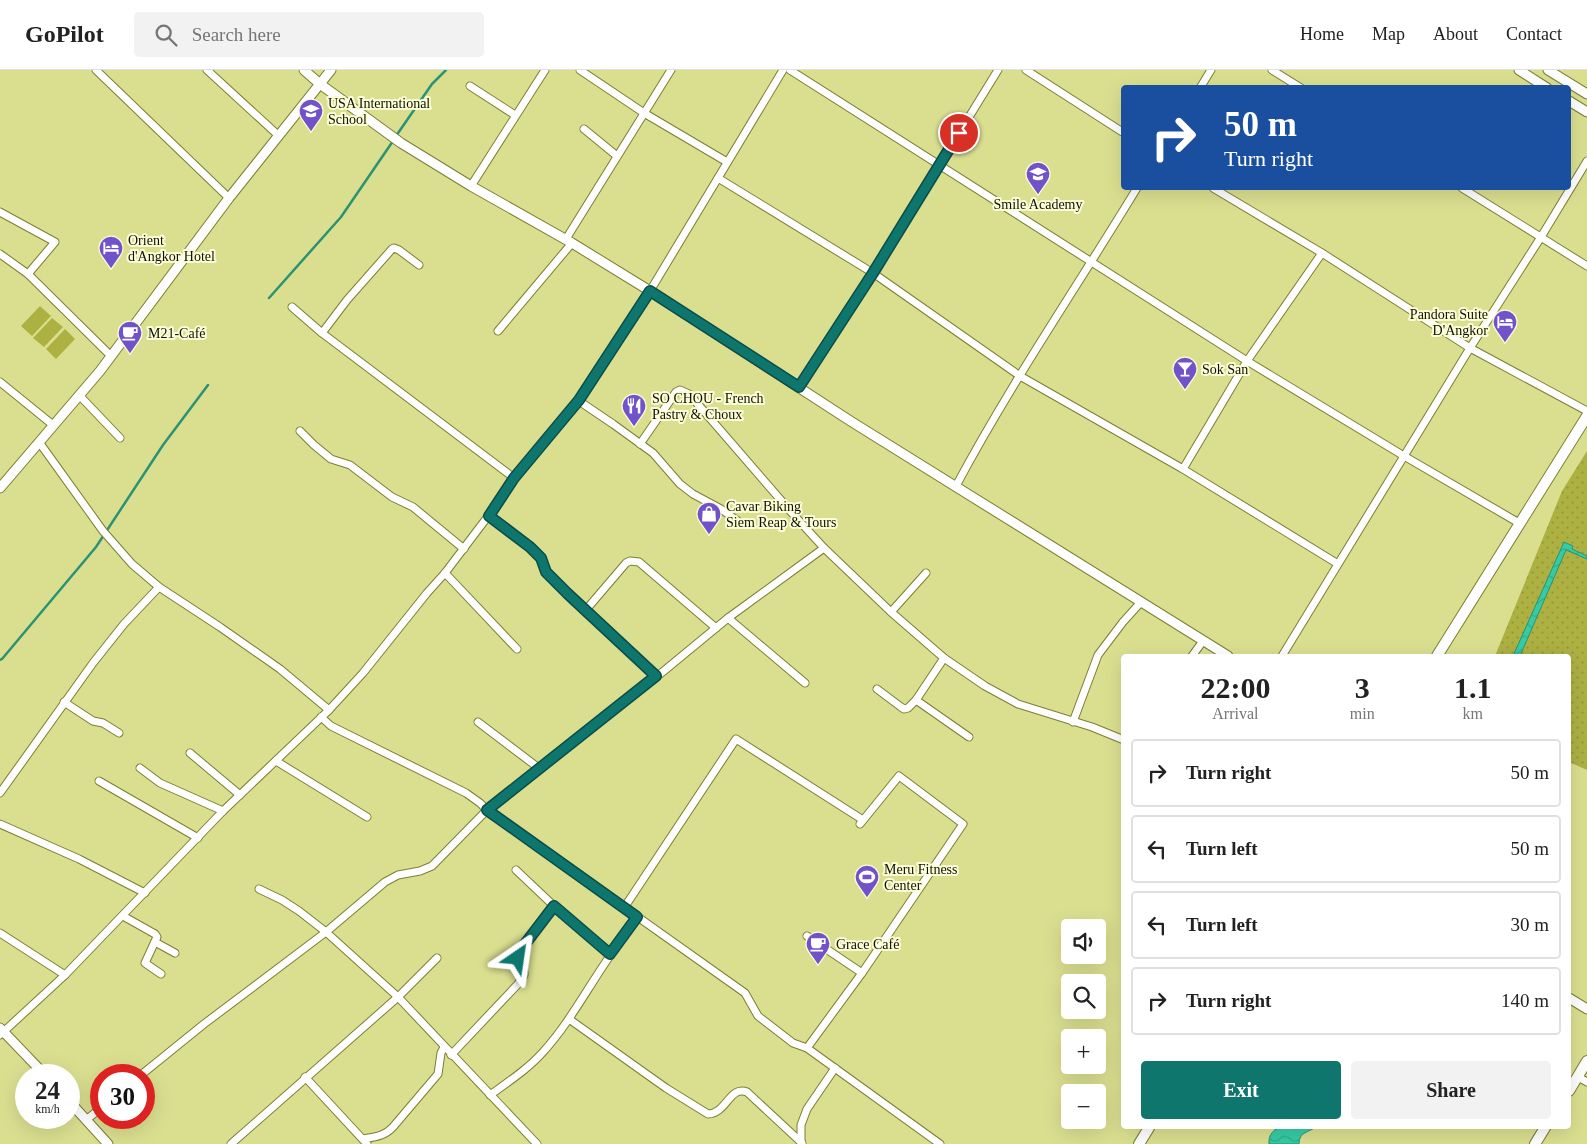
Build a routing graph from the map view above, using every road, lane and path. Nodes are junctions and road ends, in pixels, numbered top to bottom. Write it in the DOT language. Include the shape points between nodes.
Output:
graph roads {
  1 [pos="96,70"];
  2 [pos="207,70"];
  3 [pos="304,70"];
  4 [pos="332,70"];
  5 [pos="545,70"];
  6 [pos="580,70"];
  7 [pos="671,70"];
  8 [pos="783,70"];
  9 [pos="790,70"];
  10 [pos="998,70"];
  11 [pos="1026,70"];
  12 [pos="1211,70"];
  13 [pos="1272,70"];
  14 [pos="1519,70"];
  15 [pos="1548,70"];
  16 [pos="320,84"];
  17 [pos="1202,85"];
  18 [pos="1296,85"];
  19 [pos="1542,85"];
  20 [pos="470,86"];
  21 [pos="1587,94"];
  22 [pos="1571,102"];
  23 [pos="1587,112"];
  24 [pos="644,113"];
  25 [pos="515,116"];
  26 [pos="584,129"];
  27 [pos="1121,130"];
  28 [pos="278,136"];
  29 [pos="617,156"];
  30 [pos="1587,161"];
  31 [pos="727,162"];
  32 [pos="940,164"];
  33 [pos="718,178"];
  34 [pos="471,186"];
  35 [pos="1571,187"];
  36 [pos="1136,190"];
  37 [pos="1216,190"];
  38 [pos="1465,190"];
  39 [pos="1569,190"];
  40 [pos="229,198"];
  41 [pos="0,212"];
  42 [pos="1541,237"];
  43 [pos="569,241"];
  44 [pos="0,254"];
  45 [pos="1322,254"];
  46 [pos="1092,262"];
  47 [pos="418,265"];
  48 [pos="1587,266"];
  49 [pos="873,273"];
  50 [pos="28,274"];
  51 [pos="650,291"];
  52 [pos="292,307"];
  53 [pos="498,330"];
  54 [pos="322,333"];
  55 [pos="1470,348"];
  56 [pos="111,356"];
  57 [pos="1248,361"];
  58 [pos="1020,376"];
  59 [pos="0,382"];
  60 [pos="799,387"];
  61 [pos="80,395"];
  62 [pos="579,400"];
  63 [pos="1587,411"];
  64 [pos="1587,416"];
  65 [pos="53,425"];
  66 [pos="300,431"];
  67 [pos="120,438"];
  68 [pos="39,442"];
  69 [pos="640,444"];
  70 [pos="1404,456"];
  71 [pos="1184,469"];
  72 [pos="514,478"];
  73 [pos="956,486"];
  74 [pos="0,488"];
  75 [pos="489,516"];
  76 [pos="739,522"];
  77 [pos="1519,523"];
  78 [pos="824,548"];
  79 [pos="464,549"];
  80 [pos="1338,564"];
  81 [pos="445,573"];
  82 [pos="926,573"];
  83 [pos="159,587"];
  84 [pos="1141,602"];
  85 [pos="585,611"];
  86 [pos="891,612"];
  87 [pos="728,618"];
  88 [pos="716,628"];
  89 [pos="1203,641"];
  90 [pos="517,649"];
  91 [pos="1193,654"];
  92 [pos="1225,654"];
  93 [pos="1283,654"];
  94 [pos="1438,654"];
  95 [pos="944,658"];
  96 [pos="656,676"];
  97 [pos="805,683"];
  98 [pos="877,689"];
  99 [pos="916,700"];
  100 [pos="64,702"];
  101 [pos="329,710"];
  102 [pos="322,717"];
  103 [pos="478,722"];
  104 [pos="1073,722"];
  105 [pos="119,733"];
  106 [pos="969,737"];
  107 [pos="1121,739"];
  108 [pos="190,753"];
  109 [pos="276,761"];
  110 [pos="140,768"];
  111 [pos="540,769"];
  112 [pos="99,781"];
  113 [pos="1,788"];
  114 [pos="240,796"];
  115 [pos="487,810"];
  116 [pos="223,811"];
  117 [pos="367,818"];
  118 [pos="0,824"];
  119 [pos="198,838"];
  120 [pos="516,870"];
  121 [pos="259,889"];
  122 [pos="146,893"];
  123 [pos="554,906"];
  124 [pos="624,908"];
  125 [pos="123,916"];
  126 [pos="637,917"];
  127 [pos="326,932"];
  128 [pos="0,933"];
  129 [pos="807,936"];
  130 [pos="155,942"];
  131 [pos="175,953"];
  132 [pos="610,954"];
  133 [pos="437,958"];
  134 [pos="862,973"];
  135 [pos="161,974"];
  136 [pos="65,975"];
  137 [pos="398,997"];
  138 [pos="1571,999"];
  139 [pos="1587,1009"];
  140 [pos="569,1019"];
  141 [pos="2,1032"];
  142 [pos="444,1047"];
  143 [pos="808,1048"];
  144 [pos="451,1055"];
  145 [pos="1587,1061"];
  146 [pos="34,1064"];
  147 [pos="155,1064"];
  148 [pos="835,1068"];
  149 [pos="305,1077"];
  150 [pos="1578,1077"];
  151 [pos="1587,1082"];
  152 [pos="1571,1087"];
  153 [pos="490,1095"];
  154 [pos="80,1113"];
  155 [pos="90,1117"];
  156 [pos="86,1120"];
  157 [pos="1148,1129"];
  158 [pos="1544,1129"];
  159 [pos="365,1142"];
  160 [pos="802,1143"];
  161 [pos="108,1144"];
  162 [pos="231,1144"];
  163 [pos="537,1144"];
  164 [pos="940,1144"];
  165 [pos="1139,1144"];
  166 [pos="1535,1144"];
  1 -- 40 [label="street"];
  2 -- 28 [label="street"];
  3 -- 16 [label="street"];
  4 -- 16 [label="street"];
  5 -- 25 [label="street"];
  6 -- 24 [label="street"];
  7 -- 24 [label="street"];
  8 -- 31 [label="street"];
  9 -- 32 [label="street"];
  10 -- 32 [label="street"];
  11 -- 27 [label="street"];
  12 -- 17 [label="street"];
  13 -- 18 [label="street"];
  14 -- 19 [label="street"];
  15 -- 21 [label="street"];
  16 -- 28 [label="street"];
  16 -- 34 [label="street" via="383,130"];
  20 -- 25 [label="street"];
  22 -- 23 [label="street"];
  24 -- 29 [label="street"];
  24 -- 31 [label="street"];
  25 -- 34 [label="street"];
  26 -- 29 [label="street"];
  28 -- 40 [label="street"];
  29 -- 43 [label="street"];
  30 -- 35 [label="street"];
  31 -- 33 [label="street"];
  32 -- 46 [label="street"];
  32 -- 49 [label="street"];
  33 -- 49 [label="street"];
  33 -- 51 [label="street"];
  34 -- 43 [label="street"];
  36 -- 46 [label="street"];
  37 -- 45 [label="street"];
  38 -- 42 [label="street"];
  39 -- 42 [label="street"];
  40 -- 56 [label="street"];
  41 -- 50 [label="street" via="55,242"];
  42 -- 48 [label="street"];
  42 -- 55 [label="street"];
  43 -- 51 [label="street"];
  43 -- 53 [label="street"];
  44 -- 50 [label="street"];
  45 -- 55 [label="street"];
  45 -- 57 [label="street"];
  46 -- 57 [label="street"];
  46 -- 58 [label="street"];
  47 -- 54 [label="street" via="399,250 392,249 346,300"];
  49 -- 58 [label="street"];
  49 -- 60 [label="street"];
  50 -- 56 [label="street"];
  51 -- 60 [label="street"];
  51 -- 62 [label="street"];
  52 -- 54 [label="street"];
  54 -- 72 [label="street"];
  55 -- 63 [label="street"];
  55 -- 70 [label="street"];
  56 -- 61 [label="street"];
  57 -- 70 [label="street"];
  57 -- 71 [label="street"];
  58 -- 71 [label="street"];
  58 -- 73 [label="street"];
  59 -- 65 [label="street"];
  60 -- 73 [label="street"];
  61 -- 65 [label="street"];
  61 -- 67 [label="street"];
  62 -- 69 [label="street"];
  62 -- 72 [label="street"];
  64 -- 77 [label="main road"];
  65 -- 68 [label="street"];
  66 -- 79 [label="street" via="331,459 350,465 392,497 413,507"];
  68 -- 74 [label="street"];
  68 -- 83 [label="street" via="103,531 132,564"];
  69 -- 76 [label="street" via="653,453 680,484"];
  69 -- 78 [label="street" via="676,392 680,390 690,394"];
  70 -- 77 [label="street"];
  70 -- 80 [label="street"];
  71 -- 80 [label="street"];
  72 -- 75 [label="street"];
  73 -- 84 [label="street"];
  75 -- 79 [label="street"];
  75 -- 85 [label="street" via="530,547 541,558 546,572"];
  77 -- 94 [label="main road"];
  78 -- 86 [label="street"];
  78 -- 87 [label="street"];
  79 -- 81 [label="street"];
  80 -- 93 [label="street"];
  81 -- 90 [label="street"];
  81 -- 101 [label="street"];
  82 -- 86 [label="street"];
  83 -- 100 [label="street" via="124,624"];
  83 -- 101 [label="street" via="280,669"];
  84 -- 89 [label="street"];
  84 -- 104 [label="street" via="1098,655"];
  85 -- 88 [label="street" via="626,564 634,561"];
  85 -- 96 [label="street"];
  86 -- 95 [label="street"];
  87 -- 88 [label="street"];
  87 -- 97 [label="street"];
  88 -- 96 [label="street"];
  89 -- 91 [label="street"];
  89 -- 92 [label="street"];
  95 -- 99 [label="street"];
  95 -- 104 [label="street" via="1018,704"];
  96 -- 111 [label="street"];
  98 -- 99 [label="street" via="904,709"];
  99 -- 106 [label="street"];
  100 -- 105 [label="street"];
  100 -- 113 [label="street"];
  101 -- 102 [label="street"];
  102 -- 109 [label="street"];
  102 -- 115 [label="street" via="332,726 466,793"];
  103 -- 111 [label="street"];
  104 -- 107 [label="street"];
  108 -- 114 [label="street"];
  109 -- 114 [label="street"];
  109 -- 117 [label="street"];
  110 -- 116 [label="street" via="160,783"];
  111 -- 115 [label="street"];
  112 -- 119 [label="street"];
  114 -- 116 [label="street"];
  115 -- 124 [label="street"];
  115 -- 127 [label="street" via="432,866 392,877"];
  116 -- 119 [label="street"];
  118 -- 122 [label="street"];
  119 -- 122 [label="street"];
  120 -- 123 [label="street"];
  121 -- 127 [label="street" via="282,900"];
  122 -- 125 [label="street"];
  123 -- 132 [label="street"];
  123 -- 144 [label="street" via="518,954 524,975 518,984"];
  124 -- 126 [label="street"];
  124 -- 134 [label="street" via="736,739 861,822 899,776 963,824"];
  125 -- 130 [label="street" via="155,934"];
  125 -- 136 [label="street"];
  126 -- 132 [label="street"];
  126 -- 143 [label="street" via="745,993 758,1016 793,1043"];
  127 -- 137 [label="street"];
  127 -- 147 [label="street"];
  128 -- 136 [label="street"];
  129 -- 134 [label="street"];
  130 -- 131 [label="street"];
  130 -- 135 [label="street" via="145,963"];
  132 -- 140 [label="street"];
  133 -- 137 [label="street"];
  134 -- 143 [label="street"];
  136 -- 141 [label="street"];
  137 -- 142 [label="street"];
  137 -- 149 [label="street"];
  138 -- 139 [label="street"];
  140 -- 153 [label="street" via="541,1054"];
  140 -- 160 [label="street" via="708,1114 720,1111 736,1092 747,1092"];
  141 -- 146 [label="street"];
  142 -- 144 [label="street"];
  142 -- 159 [label="street" via="438,1074 389,1131"];
  143 -- 148 [label="street"];
  144 -- 153 [label="street"];
  145 -- 150 [label="main road"];
  148 -- 160 [label="street" via="807,1109 802,1125"];
  148 -- 164 [label="street"];
  149 -- 159 [label="street"];
  149 -- 162 [label="street"];
  150 -- 151 [label="street"];
  150 -- 152 [label="main road"];
  153 -- 163 [label="street"];
  154 -- 156 [label="street"];
  155 -- 156 [label="street"];
  156 -- 161 [label="street"];
  157 -- 165 [label="main road"];
  158 -- 166 [label="main road"];
}
